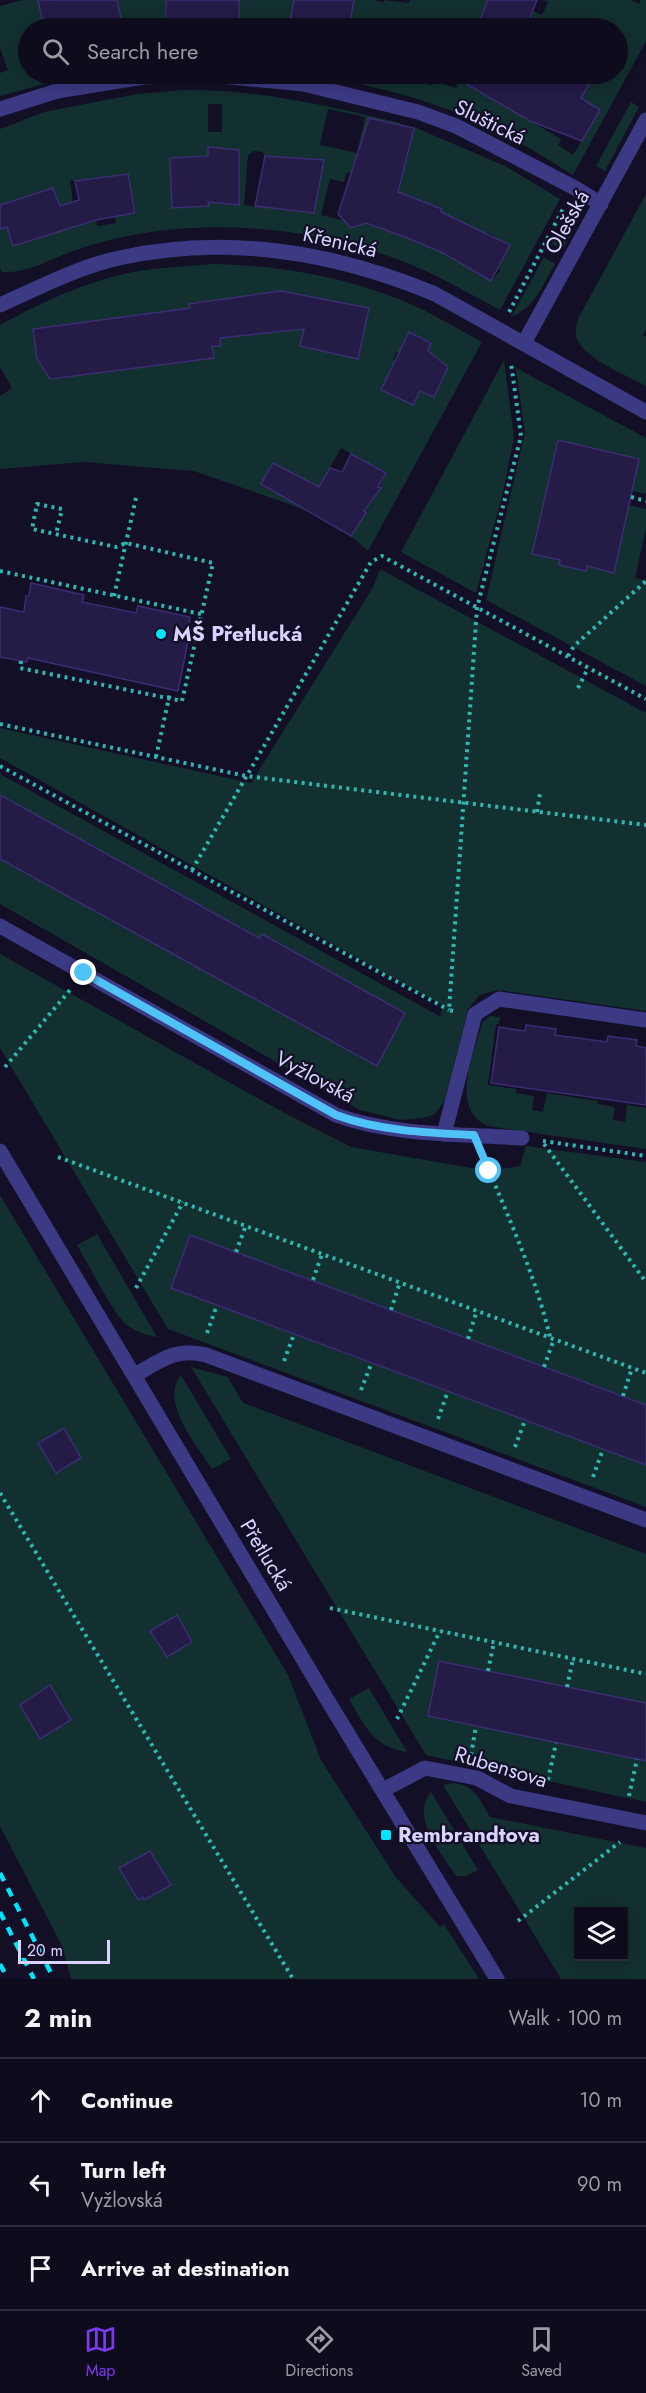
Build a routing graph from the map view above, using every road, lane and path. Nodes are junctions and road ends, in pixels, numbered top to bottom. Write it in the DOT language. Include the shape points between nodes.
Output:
graph roads {
  1 [pos="100,84"];
  2 [pos="303,84"];
  3 [pos="0,109"];
  4 [pos="646,120"];
  5 [pos="567,201"];
  6 [pos="601,204"];
  7 [pos="0,305"];
  8 [pos="500,315"];
  9 [pos="524,343"];
  10 [pos="510,358"];
  11 [pos="646,412"];
  12 [pos="631,497"];
  13 [pos="136,498"];
  14 [pos="646,501"];
  15 [pos="56,534"];
  16 [pos="126,543"];
  17 [pos="0,571"];
  18 [pos="646,581"];
  19 [pos="114,596"];
  20 [pos="477,608"];
  21 [pos="201,614"];
  22 [pos="568,656"];
  23 [pos="21,661"];
  24 [pos="588,668"];
  25 [pos="578,688"];
  26 [pos="170,693"];
  27 [pos="168,699"];
  28 [pos="646,699"];
  29 [pos="0,724"];
  30 [pos="156,757"];
  31 [pos="0,766"];
  32 [pos="246,776"];
  33 [pos="540,792"];
  34 [pos="462,804"];
  35 [pos="537,812"];
  36 [pos="646,825"];
  37 [pos="192,870"];
  38 [pos="0,926"];
  39 [pos="84,973"];
  40 [pos="449,1010"];
  41 [pos="475,1014"];
  42 [pos="646,1020"];
  43 [pos="5,1067"];
  44 [pos="444,1134"];
  45 [pos="474,1135"];
  46 [pos="522,1138"];
  47 [pos="542,1141"];
  48 [pos="0,1151"];
  49 [pos="646,1156"];
  50 [pos="58,1157"];
  51 [pos="183,1202"];
  52 [pos="246,1225"];
  53 [pos="236,1252"];
  54 [pos="322,1254"];
  55 [pos="313,1281"];
  56 [pos="400,1282"];
  57 [pos="646,1282"];
  58 [pos="136,1288"];
  59 [pos="217,1305"];
  60 [pos="391,1310"];
  61 [pos="477,1310"];
  62 [pos="213,1316"];
  63 [pos="294,1334"];
  64 [pos="552,1338"];
  65 [pos="468,1339"];
  66 [pos="291,1340"];
  67 [pos="372,1362"];
  68 [pos="544,1367"];
  69 [pos="632,1368"];
  70 [pos="646,1372"];
  71 [pos="135,1375"];
  72 [pos="367,1375"];
  73 [pos="448,1391"];
  74 [pos="623,1396"];
  75 [pos="444,1402"];
  76 [pos="525,1420"];
  77 [pos="520,1431"];
  78 [pos="603,1449"];
  79 [pos="599,1460"];
  80 [pos="0,1493"];
  81 [pos="646,1520"];
  82 [pos="330,1608"];
  83 [pos="440,1631"];
  84 [pos="494,1642"];
  85 [pos="573,1659"];
  86 [pos="488,1671"];
  87 [pos="646,1674"];
  88 [pos="567,1687"];
  89 [pos="397,1719"];
  90 [pos="476,1726"];
  91 [pos="473,1741"];
  92 [pos="556,1743"];
  93 [pos="553,1756"];
  94 [pos="637,1759"];
  95 [pos="634,1774"];
  96 [pos="383,1790"];
  97 [pos="645,1823"];
  98 [pos="518,1921"];
  99 [pos="293,1979"];
  100 [pos="497,1979"];
  1 -- 3 [label="street, Sluštická" via="57,91"];
  2 -- 6 [label="street, Sluštická" via="418,112 456,126"];
  4 -- 6 [label="street, Olešská"];
  5 -- 8 [label="path" via="508,314"];
  6 -- 9 [label="street, Olešská"];
  7 -- 9 [label="street, Křenická" via="117,258 165,250 263,249 315,256 398,279 435,294"];
  9 -- 11 [label="street, Křenická"];
  10 -- 20 [label="path" via="521,436"];
  12 -- 14 [label="path"];
  13 -- 16 [label="path"];
  15 -- 15 [label="path" via="32,529 37,504 62,509"];
  15 -- 16 [label="path" via="116,547"];
  16 -- 19 [label="path"];
  16 -- 21 [label="path" via="213,563"];
  17 -- 19 [label="path"];
  18 -- 22 [label="path" via="574,646"];
  19 -- 21 [label="path"];
  20 -- 22 [label="path"];
  20 -- 32 [label="path" via="382,556 371,562"];
  20 -- 34 [label="path"];
  21 -- 27 [label="path" via="182,701"];
  22 -- 24 [label="path"];
  23 -- 27 [label="path" via="20,668"];
  24 -- 25 [label="path"];
  24 -- 28 [label="path"];
  26 -- 27 [label="path"];
  27 -- 30 [label="path"];
  29 -- 30 [label="path"];
  30 -- 32 [label="path"];
  31 -- 37 [label="path"];
  32 -- 34 [label="path"];
  32 -- 37 [label="path"];
  33 -- 35 [label="path"];
  34 -- 35 [label="path"];
  34 -- 40 [label="path"];
  35 -- 36 [label="path"];
  37 -- 40 [label="path"];
  38 -- 39 [label="street, Vyžlovská"];
  39 -- 43 [label="path"];
  39 -- 44 [label="street, Vyžlovská" via="336,1115 359,1123"];
  40 -- 41 [label="path"];
  41 -- 42 [label="street" via="499,999"];
  41 -- 44 [label="street"];
  44 -- 45 [label="street, Vyžlovská"];
  45 -- 46 [label="street, Vyžlovská"];
  45 -- 64 [label="path" via="518,1235"];
  46 -- 47 [label="path"];
  47 -- 49 [label="path"];
  47 -- 57 [label="path"];
  48 -- 71 [label="street, Přetlucká"];
  50 -- 51 [label="path"];
  51 -- 52 [label="path"];
  51 -- 58 [label="path"];
  52 -- 53 [label="path"];
  52 -- 54 [label="path"];
  54 -- 55 [label="path"];
  54 -- 56 [label="path"];
  56 -- 60 [label="path"];
  56 -- 61 [label="path"];
  59 -- 62 [label="path"];
  61 -- 64 [label="path"];
  61 -- 65 [label="path"];
  63 -- 66 [label="path"];
  64 -- 68 [label="path"];
  64 -- 69 [label="path"];
  67 -- 72 [label="path"];
  69 -- 70 [label="path"];
  69 -- 74 [label="path"];
  71 -- 81 [label="street" via="175,1353 207,1355"];
  71 -- 96 [label="street, Přetlucká"];
  73 -- 75 [label="path"];
  76 -- 77 [label="path"];
  78 -- 79 [label="path"];
  80 -- 99 [label="path"];
  82 -- 83 [label="path"];
  83 -- 84 [label="path"];
  83 -- 89 [label="path"];
  84 -- 85 [label="path"];
  84 -- 86 [label="path"];
  85 -- 87 [label="path"];
  85 -- 88 [label="path"];
  90 -- 91 [label="path"];
  92 -- 93 [label="path"];
  94 -- 95 [label="path"];
  96 -- 97 [label="street, Rubensova" via="425,1768 477,1778 511,1796"];
  96 -- 100 [label="street, Přetlucká"];
  97 -- 98 [label="path"];
}
